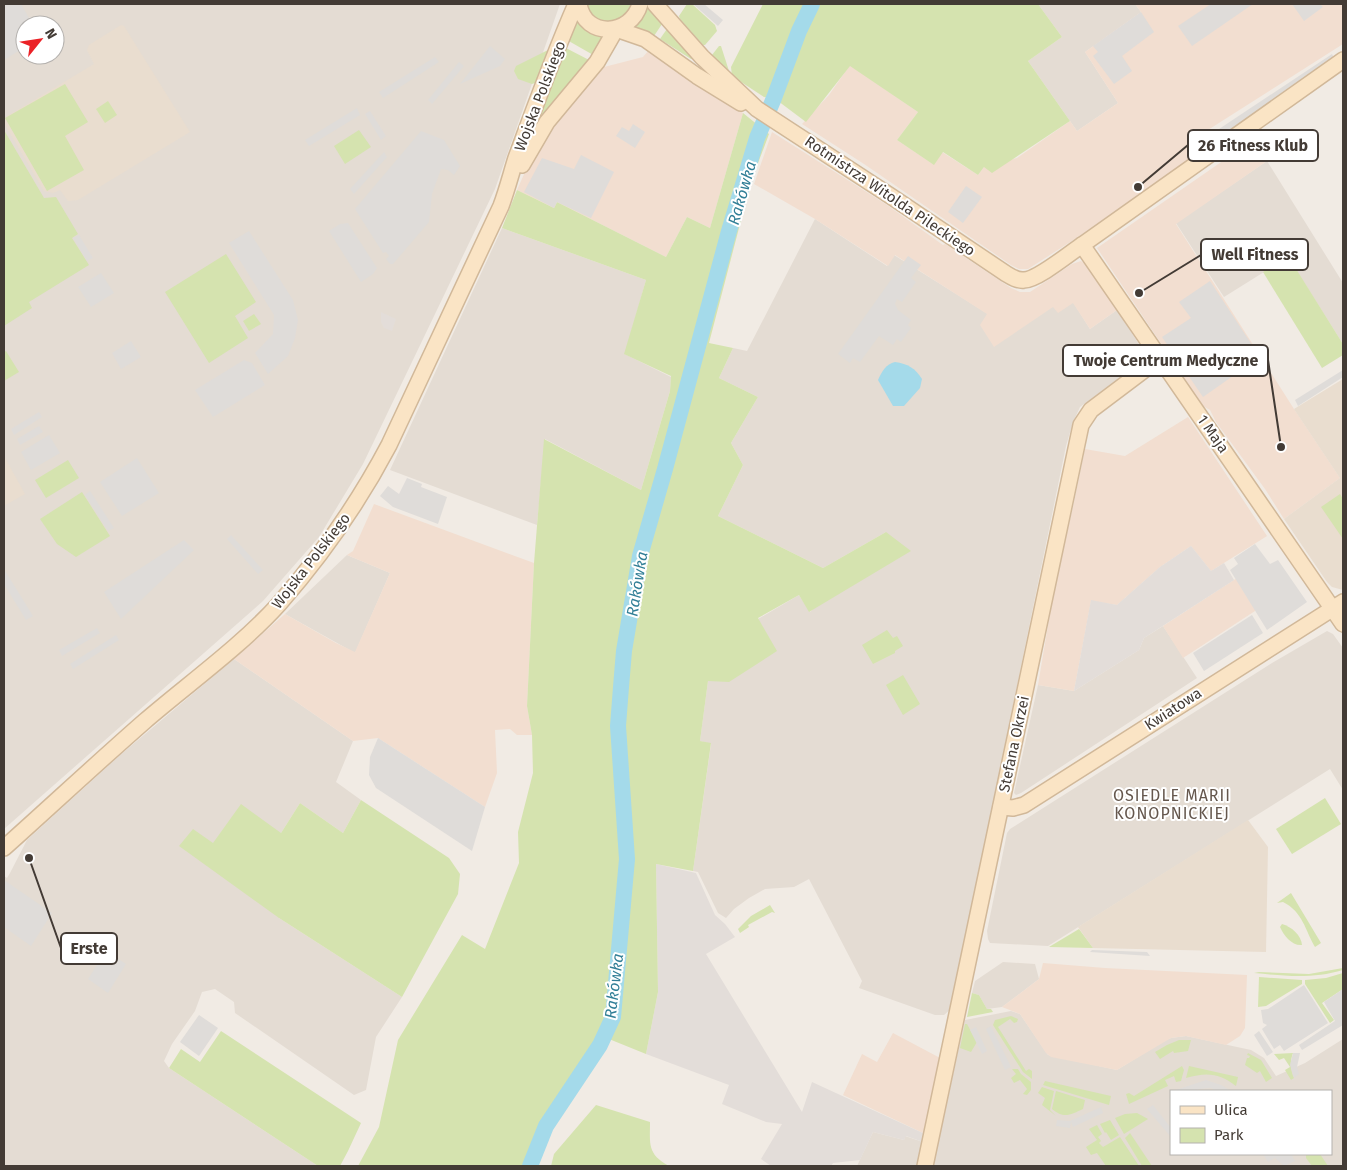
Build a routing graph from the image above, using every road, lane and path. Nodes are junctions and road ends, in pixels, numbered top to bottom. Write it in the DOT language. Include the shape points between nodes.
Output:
graph roads {
  1 [pos="578,4"];
  2 [pos="640,4"];
  3 [pos="654,4"];
  4 [pos="616,29"];
  5 [pos="645,39"];
  6 [pos="1343,60"];
  7 [pos="597,62"];
  8 [pos="757,109"];
  9 [pos="508,189"];
  10 [pos="1082,245"];
  11 [pos="1160,358"];
  12 [pos="1338,605"];
  13 [pos="1343,624"];
  14 [pos="1001,807"];
  15 [pos="4,848"];
  16 [pos="926,1166"];
  1 -- 4 [label="street, Rotmistrza Witolda Pileckiego" via="590,23"];
  1 -- 9 [label="street, Wojska Polskiego" via="559,42 515,161"];
  2 -- 4 [label="street" via="632,20"];
  3 -- 8 [label="street, Rotmistrza Witolda Pileckiego" via="702,58"];
  4 -- 5 [label="street, Rotmistrza Witolda Pileckiego"];
  4 -- 7 [label="street, Wojska Polskiego"];
  5 -- 7 [label="street" via="624,41"];
  5 -- 8 [label="street, Rotmistrza Witolda Pileckiego" via="727,95"];
  6 -- 10 [label="street"];
  7 -- 9 [label="street, Wojska Polskiego" via="547,122"];
  8 -- 10 [label="street, Rotmistrza Witolda Pileckiego" via="1016,279 1024,280 1039,274"];
  9 -- 15 [label="street, Wojska Polskiego" via="389,445 336,533 274,609"];
  10 -- 11 [label="street, 1 Maja"];
  11 -- 12 [label="street, 1 Maja"];
  11 -- 14 [label="street, Stefana Okrzei" via="1091,410 1081,425"];
  12 -- 13 [label="street, 1 Maja"];
  12 -- 14 [label="street, Kwiatowa" via="1024,805"];
  14 -- 16 [label="street, Stefana Okrzei"];
}
